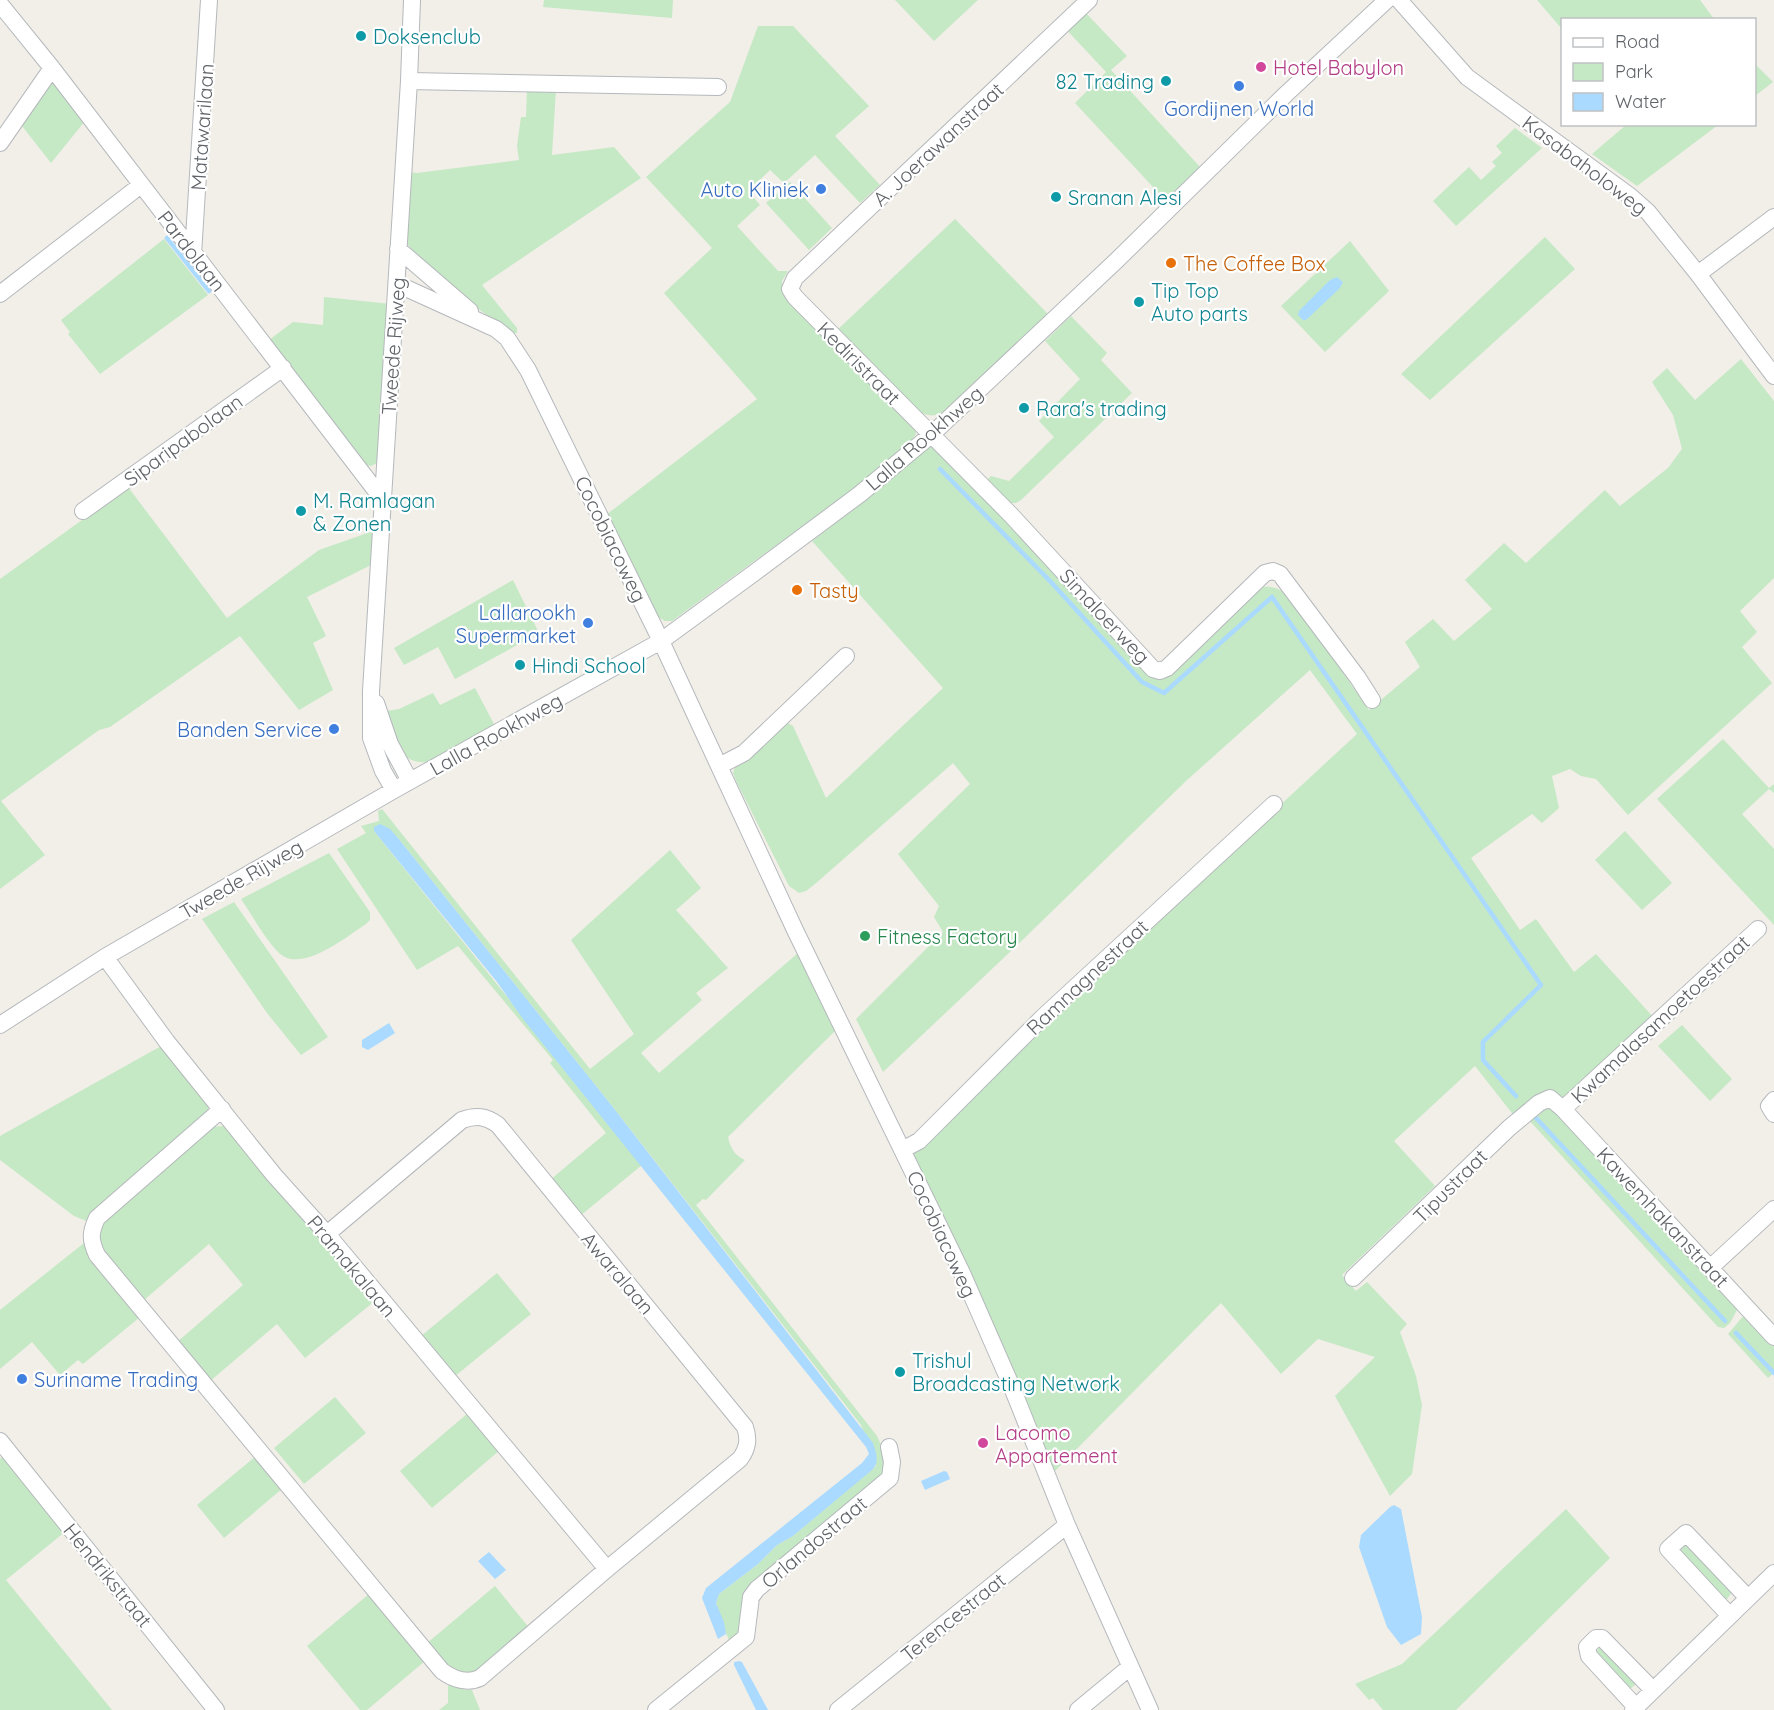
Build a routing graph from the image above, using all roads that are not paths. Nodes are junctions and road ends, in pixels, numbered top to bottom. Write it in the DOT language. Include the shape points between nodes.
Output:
graph roads {
  1 [pos="209,0"];
  2 [pos="412,0"];
  3 [pos="1089,0"];
  4 [pos="1387,0"];
  5 [pos="1399,0"];
  6 [pos="0,4"];
  7 [pos="52,68"];
  8 [pos="409,81"];
  9 [pos="718,87"];
  10 [pos="0,143"];
  11 [pos="141,185"];
  12 [pos="1774,216"];
  13 [pos="398,249"];
  14 [pos="193,254"];
  15 [pos="1698,274"];
  16 [pos="397,284"];
  17 [pos="790,289"];
  18 [pos="0,294"];
  19 [pos="486,324"];
  20 [pos="283,368"];
  21 [pos="1774,376"];
  22 [pos="931,435"];
  23 [pos="383,500"];
  24 [pos="83,511"];
  25 [pos="661,641"];
  26 [pos="846,656"];
  27 [pos="371,691"];
  28 [pos="1372,700"];
  29 [pos="719,766"];
  30 [pos="410,781"];
  31 [pos="394,790"];
  32 [pos="1274,804"];
  33 [pos="1758,929"];
  34 [pos="105,957"];
  35 [pos="0,1025"];
  36 [pos="1774,1100"];
  37 [pos="1557,1103"];
  38 [pos="222,1109"];
  39 [pos="1774,1114"];
  40 [pos="902,1150"];
  41 [pos="1774,1209"];
  42 [pos="327,1234"];
  43 [pos="1710,1268"];
  44 [pos="1353,1278"];
  45 [pos="1774,1337"];
  46 [pos="0,1441"];
  47 [pos="889,1447"];
  48 [pos="1067,1525"];
  49 [pos="607,1569"];
  50 [pos="1774,1573"];
  51 [pos="1748,1598"];
  52 [pos="1730,1616"];
  53 [pos="1130,1668"];
  54 [pos="1653,1690"];
  55 [pos="1635,1708"];
  56 [pos="216,1710"];
  57 [pos="656,1710"];
  58 [pos="838,1710"];
  59 [pos="1078,1710"];
  60 [pos="1150,1710"];
  1 -- 14 [label="street, Matawarilaan"];
  2 -- 8 [label="street, Tweede Rijweg"];
  3 -- 17 [label="street, A. Joerawanstraat" via="795,278"];
  4 -- 22 [label="street, Lalla Rookhweg"];
  5 -- 15 [label="street, Kasabaholoweg" via="1467,77 1648,212"];
  6 -- 7 [label="street, Pardolaan"];
  7 -- 10 [label="street"];
  7 -- 11 [label="street, Pardolaan"];
  8 -- 9 [label="street"];
  8 -- 13 [label="street, Tweede Rijweg"];
  11 -- 14 [label="street, Pardolaan"];
  11 -- 18 [label="street"];
  12 -- 15 [label="street"];
  13 -- 16 [label="street, Tweede Rijweg"];
  13 -- 19 [label="street, Cocobiacoweg"];
  14 -- 20 [label="street, Pardolaan"];
  15 -- 21 [label="street, Kasabaholoweg"];
  16 -- 19 [label="street, Cocobiacoweg"];
  16 -- 23 [label="street, Tweede Rijweg"];
  17 -- 22 [label="street, Kediristraat"];
  19 -- 25 [label="street, Cocobiacoweg" via="507,338 528,370"];
  20 -- 23 [label="street, Pardolaan"];
  20 -- 24 [label="street, Siparipabolaan"];
  22 -- 25 [label="street, Lalla Rookhweg" via="860,494"];
  22 -- 28 [label="street, Simaloerweg" via="1153,669 1167,668 1265,573 1273,571 1280,574"];
  23 -- 27 [label="street, Tweede Rijweg"];
  25 -- 29 [label="street, Cocobiacoweg"];
  25 -- 30 [label="street, Lalla Rookhweg"];
  26 -- 29 [label="street" via="744,753"];
  27 -- 30 [label="street, Tweede Rijweg" via="390,744"];
  27 -- 31 [label="street, Tweede Rijweg" via="371,738"];
  29 -- 40 [label="street, Cocobiacoweg"];
  30 -- 31 [label="street, Lalla Rookhweg"];
  31 -- 34 [label="street, Tweede Rijweg"];
  32 -- 40 [label="street, Ramnagnestraat" via="1043,1017 919,1141"];
  33 -- 37 [label="street, Kwamalasamoetoestraat"];
  34 -- 35 [label="street, Tweede Rijweg"];
  34 -- 38 [label="street, Pramakalaan"];
  36 -- 39 [label="street" via="1769,1106"];
  37 -- 43 [label="street, Kawemhakanstraat"];
  37 -- 44 [label="street, Tipustraat" via="1539,1103 1509,1128"];
  38 -- 42 [label="street, Pramakalaan"];
  38 -- 49 [label="street" via="97,1218 90,1236 92,1245 442,1671 465,1681 480,1678"];
  40 -- 48 [label="street, Cocobiacoweg" via="975,1303"];
  41 -- 43 [label="street"];
  42 -- 49 [label="street, Pramakalaan"];
  42 -- 49 [label="street, Awaralaan" via="462,1120 488,1117 498,1125 748,1434 740,1459"];
  43 -- 45 [label="street, Kawemhakanstraat"];
  46 -- 56 [label="street, Hendrikstraat"];
  47 -- 57 [label="street, Orlandostraat" via="890,1478 757,1589 751,1598 746,1637"];
  48 -- 53 [label="street, Cocobiacoweg"];
  48 -- 58 [label="street, Terencestraat"];
  50 -- 51 [label="street"];
  51 -- 52 [label="street"];
  51 -- 52 [label="street" via="1686,1533 1668,1549"];
  52 -- 54 [label="street"];
  53 -- 59 [label="street"];
  53 -- 60 [label="street, Cocobiacoweg"];
  54 -- 55 [label="street"];
  54 -- 55 [label="street" via="1602,1638 1596,1638 1587,1647 1589,1656"];
}
